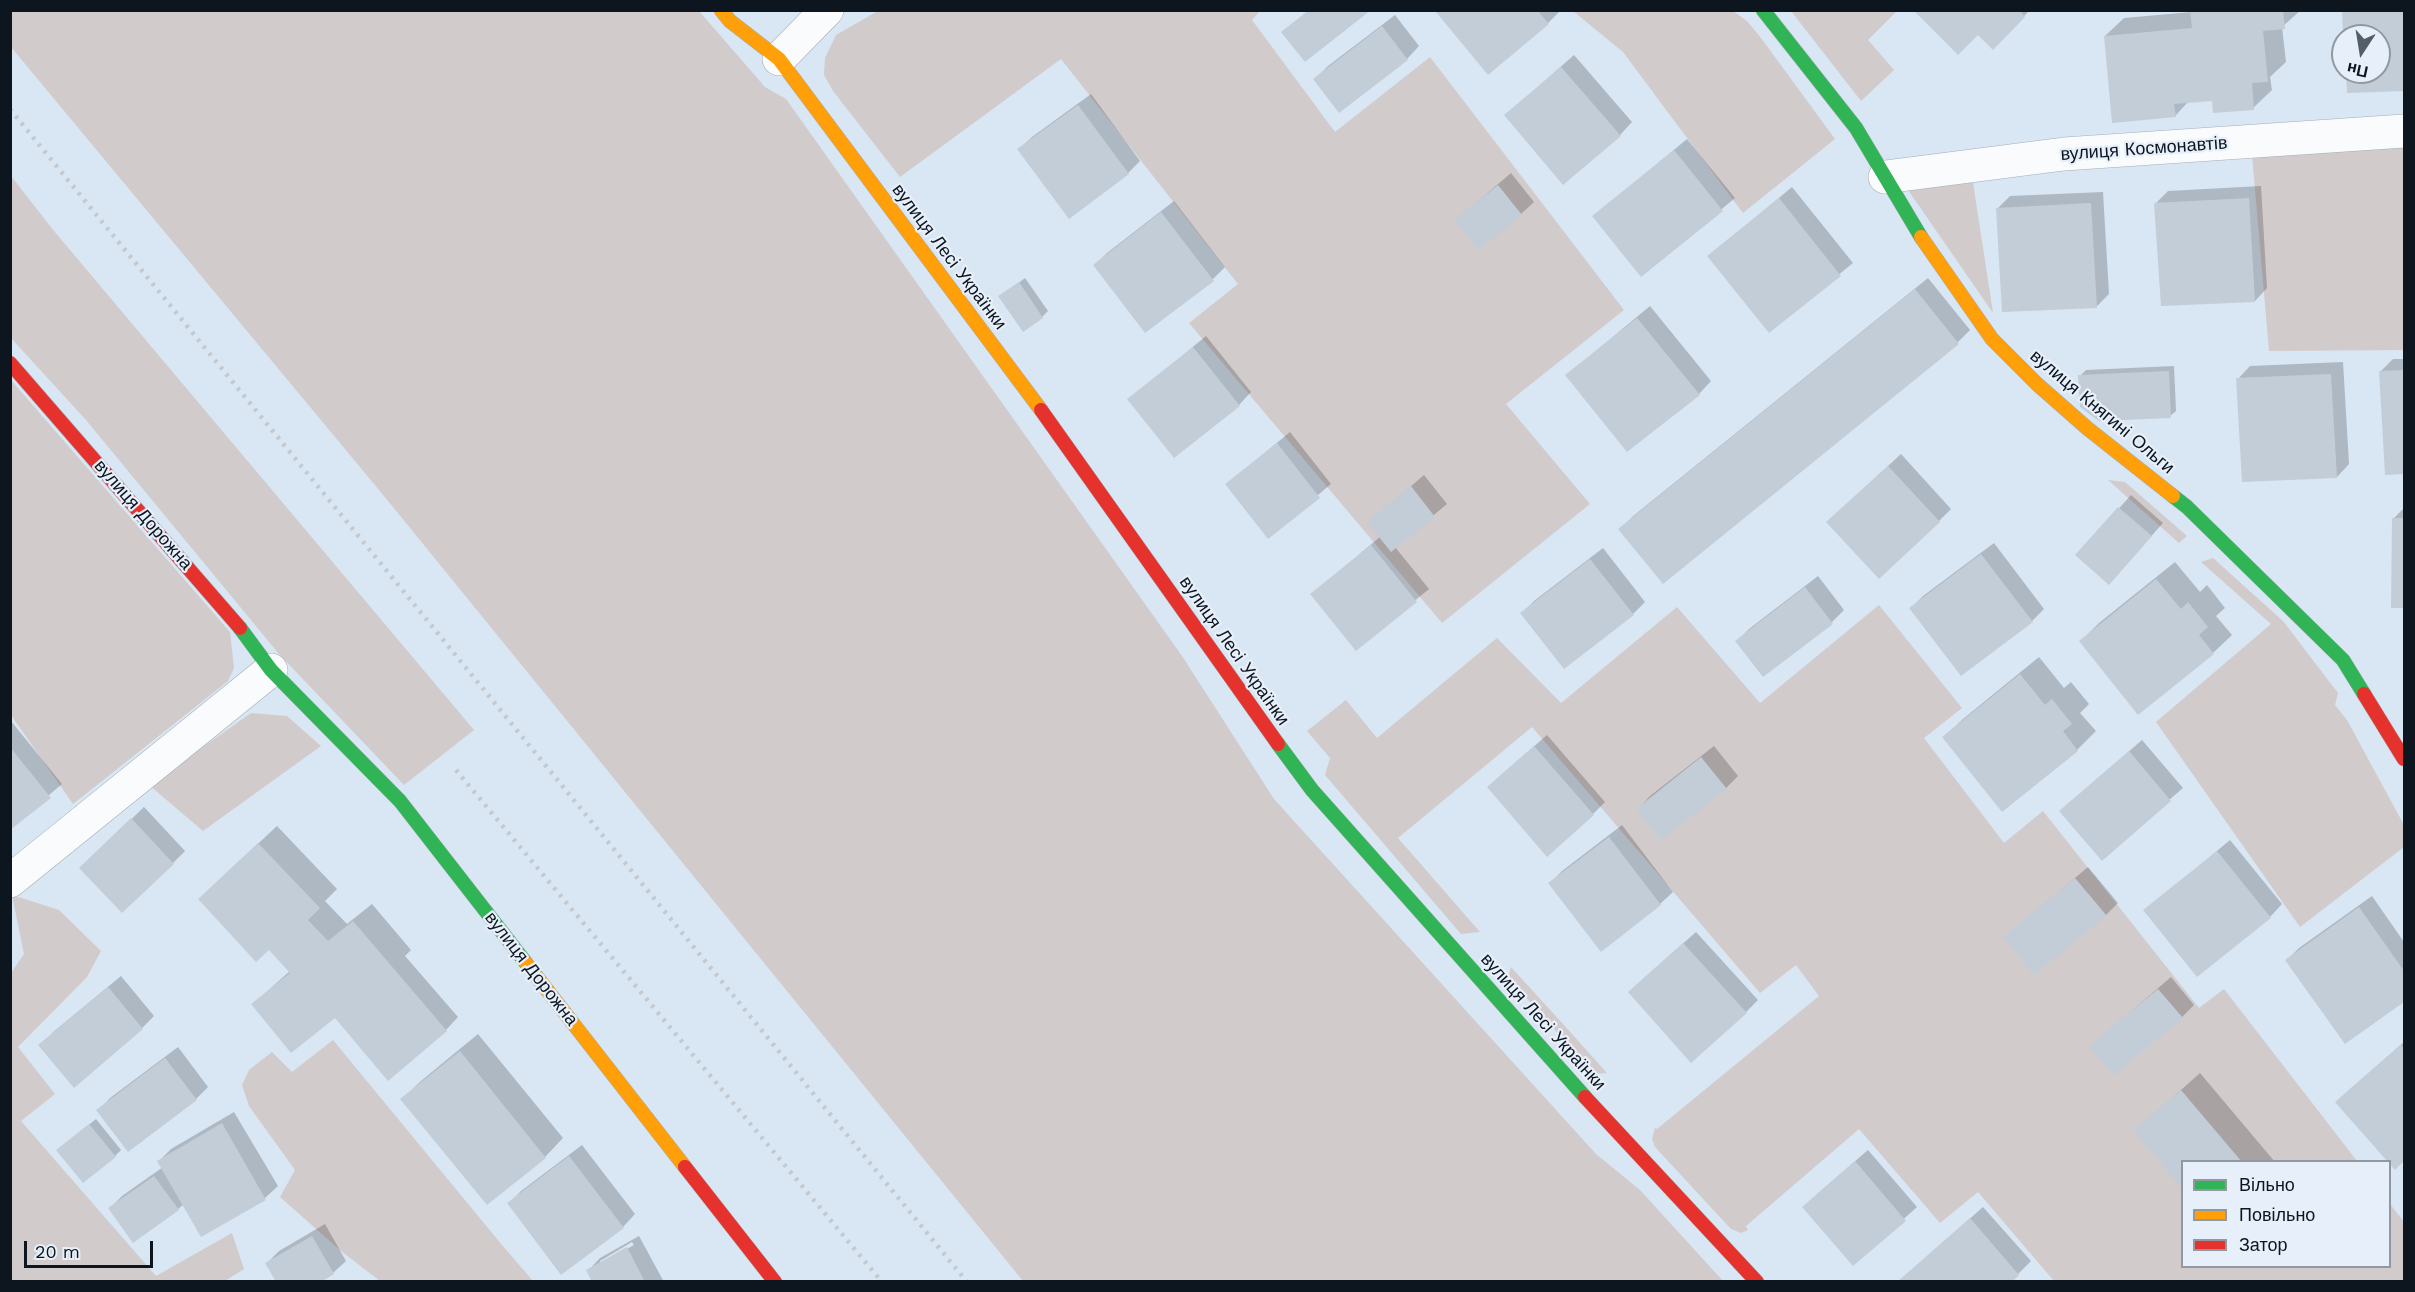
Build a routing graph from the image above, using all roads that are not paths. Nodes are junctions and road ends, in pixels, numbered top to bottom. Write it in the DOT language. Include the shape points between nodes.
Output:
graph roads {
  1 [pos="721,10"];
  2 [pos="827,10"];
  3 [pos="1763,10"];
  4 [pos="779,59"];
  5 [pos="2404,131"];
  6 [pos="1885,177"];
  7 [pos="10,363"];
  8 [pos="271,670"];
  9 [pos="2404,759"];
  10 [pos="10,881"];
  11 [pos="775,1281"];
  12 [pos="1757,1281"];
  1 -- 4 [label="street, вулиця Лесі Українки"];
  2 -- 4 [label="street"];
  3 -- 6 [label="street, вулиця Княгині Ольги" via="1856,128"];
  4 -- 12 [label="street, вулиця Лесі Українки" via="1035,401 1312,790 1574,1085"];
  5 -- 6 [label="street, вулиця Космонавтів" via="2064,154"];
  6 -- 9 [label="street, вулиця Княгині Ольги" via="1916,230 1992,339 2087,428 2187,507 2343,660"];
  7 -- 8 [label="street, вулиця Дорожна" via="236,622"];
  8 -- 10 [label="street"];
  8 -- 11 [label="street, вулиця Дорожна" via="400,801"];
}
